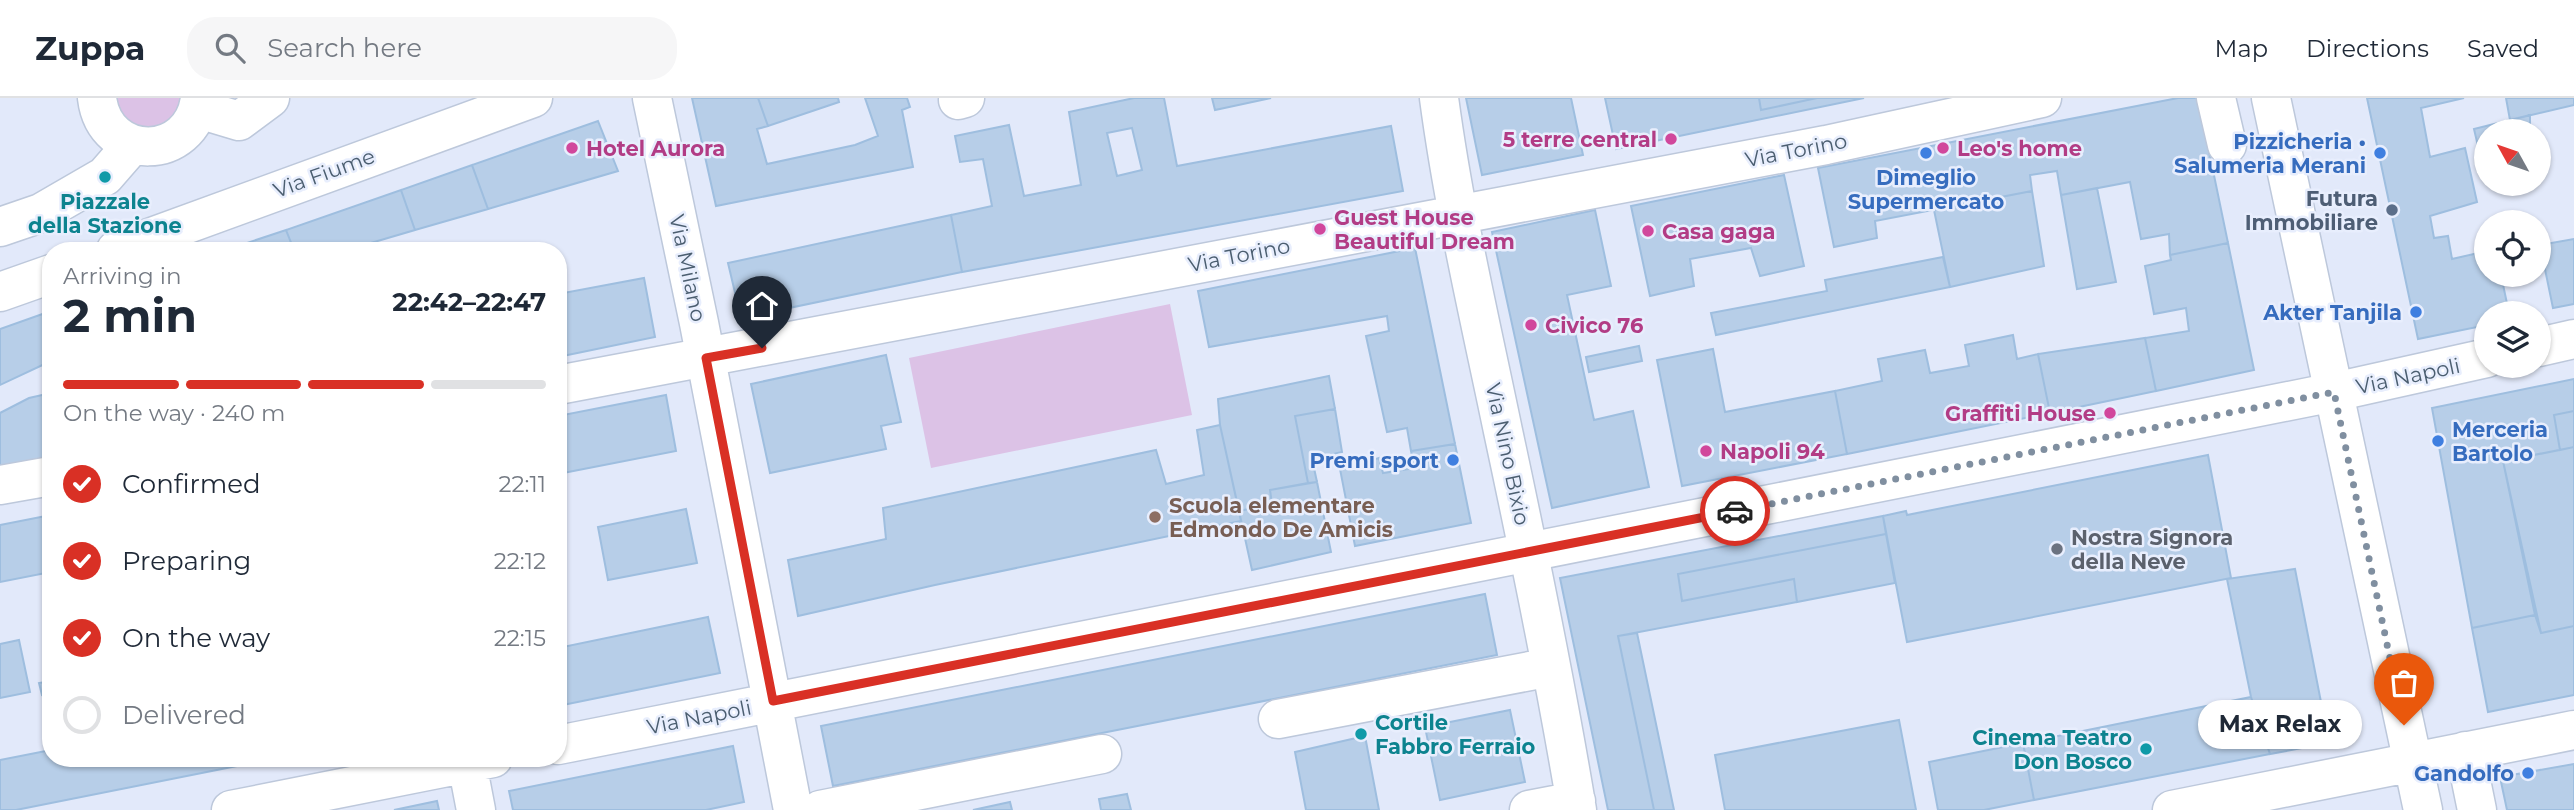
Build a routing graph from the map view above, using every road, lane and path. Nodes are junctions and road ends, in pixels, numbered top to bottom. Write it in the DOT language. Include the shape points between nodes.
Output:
graph roads {
  1 [pos="97,98"];
  2 [pos="270,98"];
  3 [pos="533,98"];
  4 [pos="652,98"];
  5 [pos="1439,98"];
  6 [pos="2042,98"];
  7 [pos="2216,98"];
  8 [pos="199,104"];
  9 [pos="2274,109"];
  10 [pos="132,145"];
  11 [pos="2227,145"];
  12 [pos="1457,214"];
  13 [pos="0,226"];
  14 [pos="138,242"];
  15 [pos="42,277"];
  16 [pos="0,292"];
  17 [pos="2574,339"];
  18 [pos="2551,344"];
  19 [pos="706,358"];
  20 [pos="2474,361"];
  21 [pos="567,383"];
  22 [pos="2334,392"];
  23 [pos="42,478"];
  24 [pos="0,485"];
  25 [pos="1529,552"];
  26 [pos="1551,667"];
  27 [pos="773,701"];
  28 [pos="1278,719"];
  29 [pos="2574,730"];
  30 [pos="567,743"];
  31 [pos="2465,751"];
  32 [pos="1102,754"];
  33 [pos="2413,762"];
  34 [pos="448,767"];
  35 [pos="475,767"];
  36 [pos="315,802"];
  37 [pos="1576,805"];
  38 [pos="231,810"];
  39 [pos="476,810"];
  40 [pos="793,810"];
  41 [pos="820,810"];
  42 [pos="1529,810"];
  43 [pos="2172,810"];
  44 [pos="2423,810"];
  45 [pos="2477,810"];
  1 -- 10 [label="street" via="105,124"];
  2 -- 8 [label="street" via="239,121"];
  3 -- 14 [label="street, Via Fiume"];
  4 -- 19 [label="street, Via Milano"];
  5 -- 12 [label="street, Via Nino Bixio"];
  6 -- 12 [label="street, Via Torino" via="1825,145"];
  7 -- 11 [label="street"];
  8 -- 10 [label="street" via="192,124 180,136 165,145"];
  9 -- 22 [label="street"];
  10 -- 13 [label="street" via="105,176 41,213"];
  12 -- 19 [label="street, Via Torino"];
  12 -- 25 [label="street, Via Nino Bixio"];
  15 -- 16 [label="street"];
  17 -- 18 [label="street"];
  19 -- 21 [label="street, Via Torino"];
  19 -- 27 [label="street, Via Milano"];
  20 -- 22 [label="street, Via Napoli"];
  22 -- 25 [label="street, Via Napoli"];
  22 -- 33 [label="street"];
  23 -- 24 [label="street"];
  25 -- 26 [label="street, Via Nino Bixio"];
  25 -- 27 [label="street, Via Napoli"];
  26 -- 28 [label="street"];
  26 -- 37 [label="street, Via Nino Bixio"];
  27 -- 30 [label="street, Via Napoli"];
  27 -- 40 [label="street, Via Milano"];
  29 -- 31 [label="street"];
  31 -- 33 [label="street"];
  31 -- 45 [label="street"];
  32 -- 41 [label="street"];
  33 -- 43 [label="street"];
  33 -- 44 [label="street"];
  34 -- 36 [label="street"];
  35 -- 39 [label="street"];
  36 -- 38 [label="street"];
  37 -- 42 [label="street"];
}
